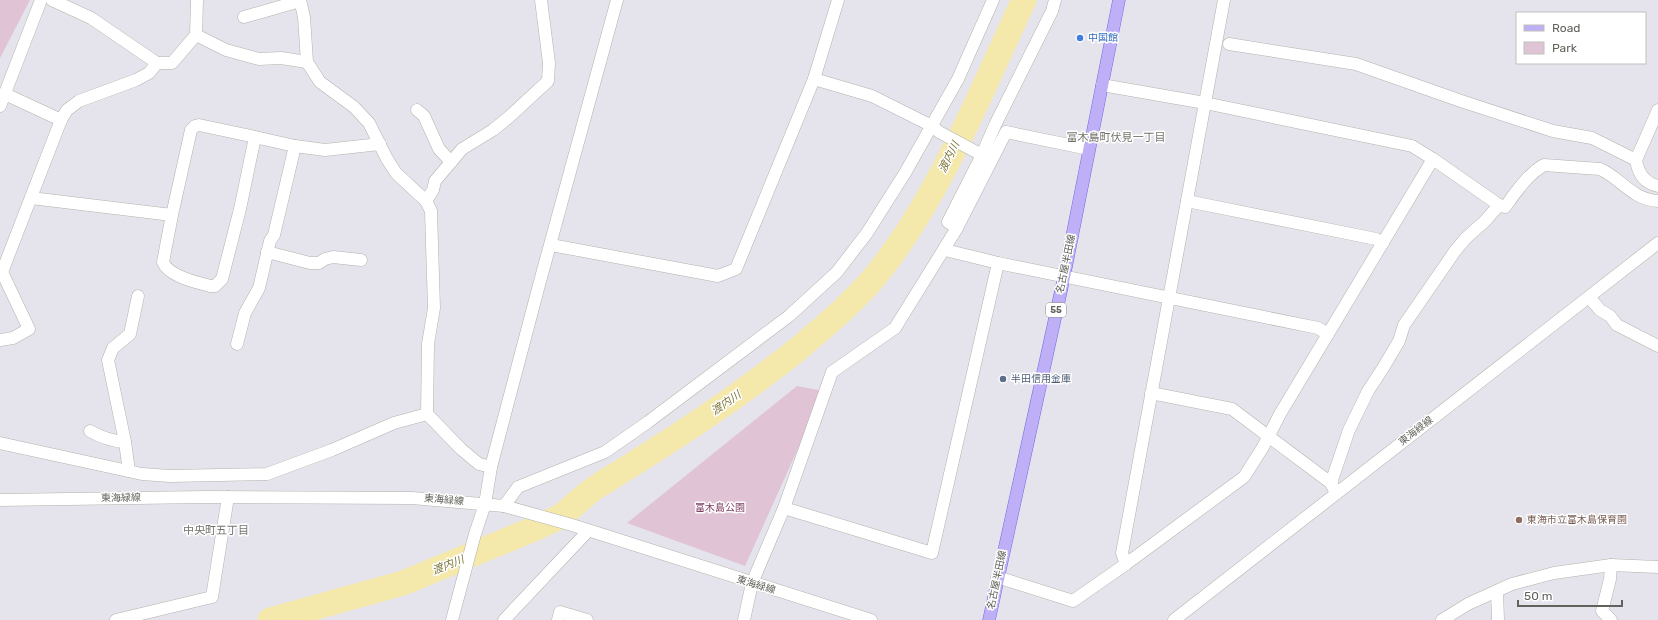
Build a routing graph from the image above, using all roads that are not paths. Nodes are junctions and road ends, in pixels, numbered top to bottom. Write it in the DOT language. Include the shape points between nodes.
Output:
graph roads {
  1 [pos="41,0"];
  2 [pos="52,0"];
  3 [pos="197,0"];
  4 [pos="541,0"];
  5 [pos="617,0"];
  6 [pos="838,0"];
  7 [pos="993,0"];
  8 [pos="1056,0"];
  9 [pos="1119,0"];
  10 [pos="1224,0"];
  11 [pos="300,1"];
  12 [pos="244,17"];
  13 [pos="196,35"];
  14 [pos="1229,44"];
  15 [pos="307,62"];
  16 [pos="157,63"];
  17 [pos="814,79"];
  18 [pos="1102,85"];
  19 [pos="5,94"];
  20 [pos="1205,103"];
  21 [pos="0,106"];
  22 [pos="418,110"];
  23 [pos="1658,110"];
  24 [pos="61,120"];
  25 [pos="935,129"];
  26 [pos="255,137"];
  27 [pos="380,144"];
  28 [pos="295,146"];
  29 [pos="1089,149"];
  30 [pos="982,155"];
  31 [pos="1433,159"];
  32 [pos="1636,160"];
  33 [pos="451,162"];
  34 [pos="1658,186"];
  35 [pos="31,198"];
  36 [pos="426,201"];
  37 [pos="1187,201"];
  38 [pos="1658,201"];
  39 [pos="1499,206"];
  40 [pos="172,214"];
  41 [pos="957,228"];
  42 [pos="1383,243"];
  43 [pos="1658,243"];
  44 [pos="550,244"];
  45 [pos="945,250"];
  46 [pos="267,252"];
  47 [pos="361,260"];
  48 [pos="998,264"];
  49 [pos="1,272"];
  50 [pos="1064,277"];
  51 [pos="138,296"];
  52 [pos="1589,297"];
  53 [pos="1169,298"];
  54 [pos="1328,334"];
  55 [pos="0,340"];
  56 [pos="237,344"];
  57 [pos="1658,346"];
  58 [pos="1151,393"];
  59 [pos="427,414"];
  60 [pos="90,431"];
  61 [pos="1269,436"];
  62 [pos="125,442"];
  63 [pos="0,443"];
  64 [pos="491,467"];
  65 [pos="129,471"];
  66 [pos="1334,488"];
  67 [pos="228,497"];
  68 [pos="0,500"];
  69 [pos="485,504"];
  70 [pos="504,506"];
  71 [pos="784,508"];
  72 [pos="588,531"];
  73 [pos="1126,564"];
  74 [pos="1611,565"];
  75 [pos="1658,567"];
  76 [pos="997,577"];
  77 [pos="752,583"];
  78 [pos="1497,591"];
  79 [pos="116,620"];
  80 [pos="452,620"];
  81 [pos="504,620"];
  82 [pos="558,620"];
  83 [pos="587,620"];
  84 [pos="744,620"];
  85 [pos="871,620"];
  86 [pos="989,620"];
  87 [pos="1174,620"];
  88 [pos="1442,620"];
  89 [pos="1498,620"];
  90 [pos="1611,620"];
  1 -- 19 [label="street"];
  2 -- 16 [label="street" via="91,18"];
  3 -- 13 [label="street"];
  4 -- 33 [label="street" via="549,63 548,81 493,130 462,149"];
  5 -- 44 [label="street"];
  6 -- 17 [label="street"];
  7 -- 25 [label="street"];
  8 -- 30 [label="street"];
  9 -- 18 [label="main road, 名古屋半田線 / 55"];
  10 -- 20 [label="street"];
  11 -- 12 [label="street"];
  11 -- 15 [label="street" via="304,17"];
  13 -- 15 [label="street" via="226,50 259,59 281,58"];
  13 -- 16 [label="street" via="172,63"];
  14 -- 32 [label="street" via="1356,64 1553,131 1592,138"];
  15 -- 27 [label="street" via="320,82 354,107 369,123"];
  16 -- 24 [label="street" via="149,73 136,80 79,101 67,110"];
  17 -- 25 [label="street" via="872,96"];
  17 -- 44 [label="street" via="736,269 718,276"];
  18 -- 20 [label="street"];
  18 -- 29 [label="main road, 名古屋半田線 / 55"];
  19 -- 21 [label="street"];
  19 -- 24 [label="street"];
  20 -- 31 [label="street" via="1412,146"];
  20 -- 37 [label="street"];
  22 -- 33 [label="street" via="424,116 439,149"];
  23 -- 32 [label="street"];
  24 -- 35 [label="street"];
  25 -- 30 [label="street"];
  25 -- 70 [label="street" via="871,226 837,272 789,316 605,452 518,487"];
  26 -- 28 [label="street"];
  26 -- 40 [label="street" via="194,126"];
  26 -- 40 [label="street" via="222,279 215,286 165,268 163,262"];
  27 -- 28 [label="street" via="325,150"];
  27 -- 36 [label="street" via="396,173"];
  28 -- 46 [label="street" via="274,235"];
  29 -- 41 [label="street" via="1006,132"];
  29 -- 50 [label="main road, 名古屋半田線 / 55"];
  30 -- 41 [label="street" via="948,222"];
  31 -- 39 [label="street"];
  31 -- 42 [label="street"];
  32 -- 34 [label="street" via="1637,169 1643,178"];
  33 -- 36 [label="street" via="436,181"];
  35 -- 40 [label="street"];
  35 -- 49 [label="street"];
  36 -- 59 [label="street" via="431,211 434,308 428,344"];
  37 -- 42 [label="street" via="1376,239"];
  37 -- 53 [label="street"];
  38 -- 39 [label="street" via="1635,195 1600,169 1544,165 1529,177 1505,207"];
  39 -- 66 [label="street" via="1466,238 1404,325 1399,341 1368,391 1348,430"];
  41 -- 45 [label="street"];
  42 -- 54 [label="street"];
  43 -- 52 [label="street, 東海緑線"];
  44 -- 64 [label="street"];
  45 -- 48 [label="street"];
  45 -- 71 [label="street" via="895,328 832,372"];
  46 -- 47 [label="street" via="310,263 319,263 333,257"];
  46 -- 56 [label="street" via="259,288 245,313"];
  48 -- 50 [label="street"];
  48 -- 71 [label="street" via="932,553"];
  49 -- 55 [label="street" via="29,329 13,338"];
  50 -- 53 [label="street"];
  50 -- 76 [label="main road, 名古屋半田線 / 55"];
  51 -- 62 [label="street" via="130,334 113,348 108,360"];
  52 -- 57 [label="street" via="1617,325"];
  52 -- 66 [label="street, 東海緑線"];
  53 -- 54 [label="street" via="1318,328"];
  53 -- 58 [label="street"];
  54 -- 61 [label="street"];
  58 -- 61 [label="street" via="1232,409"];
  58 -- 73 [label="street" via="1122,553"];
  59 -- 64 [label="street" via="479,464"];
  59 -- 65 [label="street" via="394,424 267,474 170,476"];
  60 -- 62 [label="street" via="98,436"];
  61 -- 66 [label="street"];
  61 -- 73 [label="street" via="1244,477"];
  62 -- 65 [label="street"];
  63 -- 65 [label="street"];
  64 -- 69 [label="street"];
  66 -- 87 [label="street, 東海緑線"];
  67 -- 68 [label="street, 東海緑線"];
  67 -- 69 [label="street, 東海緑線" via="412,498"];
  67 -- 79 [label="street" via="212,597"];
  69 -- 70 [label="street, 東海緑線"];
  69 -- 80 [label="street"];
  70 -- 72 [label="street, 東海緑線"];
  71 -- 77 [label="street"];
  72 -- 77 [label="street, 東海緑線"];
  72 -- 81 [label="street"];
  73 -- 76 [label="street" via="1073,601"];
  74 -- 75 [label="street"];
  74 -- 78 [label="street" via="1554,573 1512,584"];
  74 -- 90 [label="street" via="1602,611"];
  76 -- 86 [label="main road, 名古屋半田線 / 55"];
  77 -- 84 [label="street"];
  77 -- 85 [label="street, 東海緑線"];
  78 -- 88 [label="street" via="1468,604"];
  78 -- 89 [label="street"];
  82 -- 83 [label="street" via="560,612"];
}
